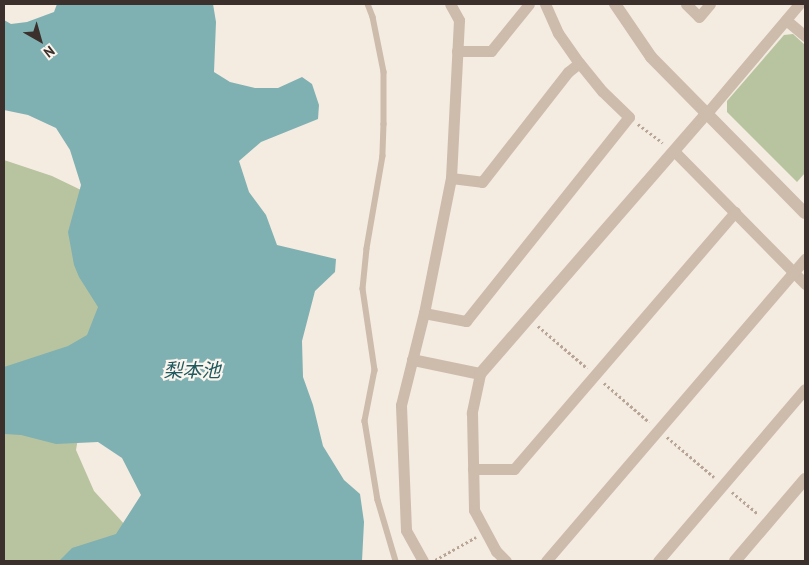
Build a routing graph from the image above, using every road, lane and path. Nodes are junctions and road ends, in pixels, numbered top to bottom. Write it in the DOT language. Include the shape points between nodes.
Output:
graph roads {
  1 [pos="368,4"];
  2 [pos="450,4"];
  3 [pos="529,4"];
  4 [pos="545,4"];
  5 [pos="615,4"];
  6 [pos="686,4"];
  7 [pos="710,4"];
  8 [pos="799,4"];
  9 [pos="786,20"];
  10 [pos="805,36"];
  11 [pos="457,51"];
  12 [pos="579,63"];
  13 [pos="707,113"];
  14 [pos="628,117"];
  15 [pos="663,143"];
  16 [pos="674,151"];
  17 [pos="451,178"];
  18 [pos="735,212"];
  19 [pos="805,214"];
  20 [pos="805,259"];
  21 [pos="794,273"];
  22 [pos="805,284"];
  23 [pos="424,313"];
  24 [pos="529,318"];
  25 [pos="412,360"];
  26 [pos="480,374"];
  27 [pos="595,375"];
  28 [pos="805,388"];
  29 [pos="660,431"];
  30 [pos="473,469"];
  31 [pos="805,479"];
  32 [pos="723,484"];
  33 [pos="758,514"];
  34 [pos="486,532"];
  35 [pos="396,561"];
  36 [pos="423,561"];
  37 [pos="434,561"];
  38 [pos="506,561"];
  39 [pos="546,561"];
  40 [pos="658,561"];
  41 [pos="735,561"];
  1 -- 35 [label="lane" via="384,72 384,124 383,156 363,289 375,370 365,421 378,500"];
  2 -- 11 [label="street" via="458,20"];
  3 -- 11 [label="street" via="491,51"];
  4 -- 12 [label="street" via="558,33"];
  5 -- 13 [label="street" via="651,57"];
  6 -- 7 [label="street" via="699,17"];
  8 -- 9 [label="street"];
  9 -- 10 [label="street"];
  9 -- 13 [label="street"];
  11 -- 17 [label="street"];
  12 -- 14 [label="street"];
  12 -- 17 [label="street" via="568,72 482,182"];
  13 -- 16 [label="street"];
  13 -- 19 [label="street"];
  14 -- 15 [label="path"];
  14 -- 23 [label="street" via="466,321"];
  16 -- 18 [label="street"];
  16 -- 24 [label="street"];
  17 -- 23 [label="street"];
  18 -- 21 [label="street"];
  18 -- 27 [label="street"];
  20 -- 21 [label="street"];
  21 -- 22 [label="street"];
  21 -- 29 [label="street"];
  23 -- 25 [label="street"];
  24 -- 26 [label="street"];
  24 -- 27 [label="path"];
  25 -- 26 [label="street"];
  25 -- 36 [label="street" via="401,405 406,530"];
  26 -- 30 [label="street" via="472,413"];
  27 -- 29 [label="path"];
  27 -- 30 [label="street" via="514,468"];
  28 -- 32 [label="street"];
  29 -- 32 [label="path"];
  29 -- 39 [label="street"];
  30 -- 34 [label="street" via="474,510"];
  31 -- 41 [label="street"];
  32 -- 33 [label="path"];
  32 -- 40 [label="street"];
  34 -- 37 [label="path"];
  34 -- 38 [label="street" via="496,551"];
}
